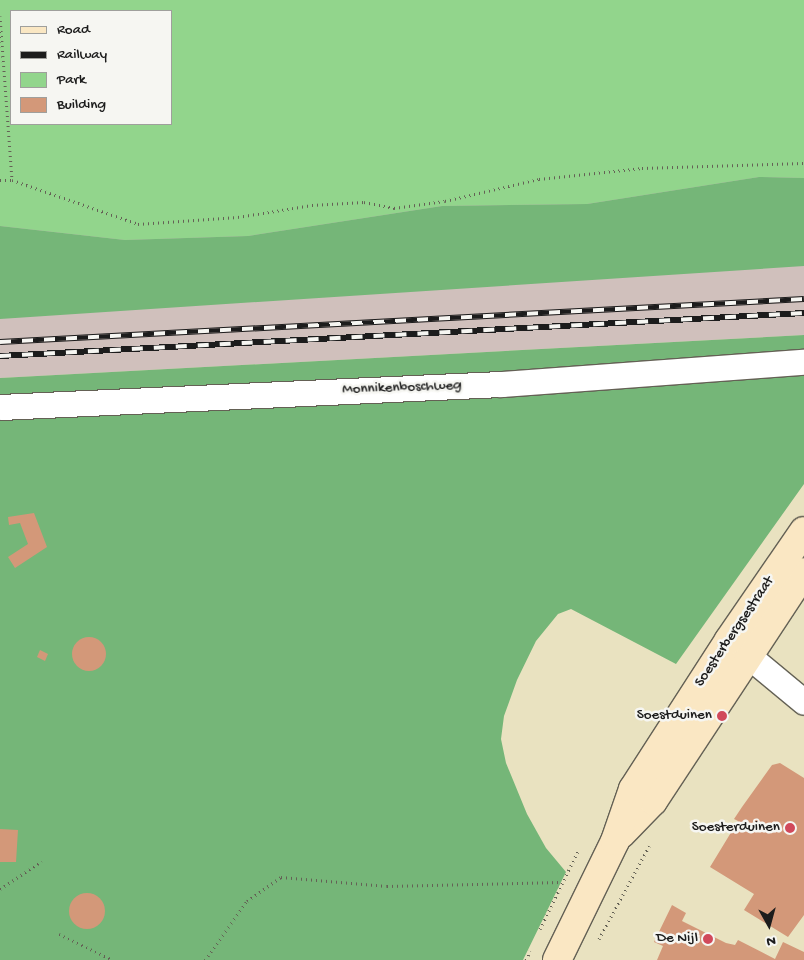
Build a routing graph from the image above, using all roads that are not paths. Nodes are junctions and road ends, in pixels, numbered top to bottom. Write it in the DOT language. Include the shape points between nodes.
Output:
graph roads {
  1 [pos="804,362"];
  2 [pos="0,407"];
  3 [pos="804,532"];
  4 [pos="804,572"];
  5 [pos="728,640"];
  6 [pos="749,658"];
  7 [pos="804,702"];
  8 [pos="615,841"];
  9 [pos="556,960"];
  1 -- 2 [label="street, Monnikenboschweg" via="501,384"];
  3 -- 5 [label="main road, Soesterbergsestraat"];
  4 -- 6 [label="main road, Soesterbergsestraat"];
  5 -- 6 [label="street"];
  5 -- 8 [label="main road, Soesterbergsestraat" via="633,789"];
  6 -- 7 [label="street"];
  6 -- 8 [label="main road, Soesterbergsestraat" via="653,801"];
  8 -- 9 [label="main road, Soesterbergsestraat"];
}
